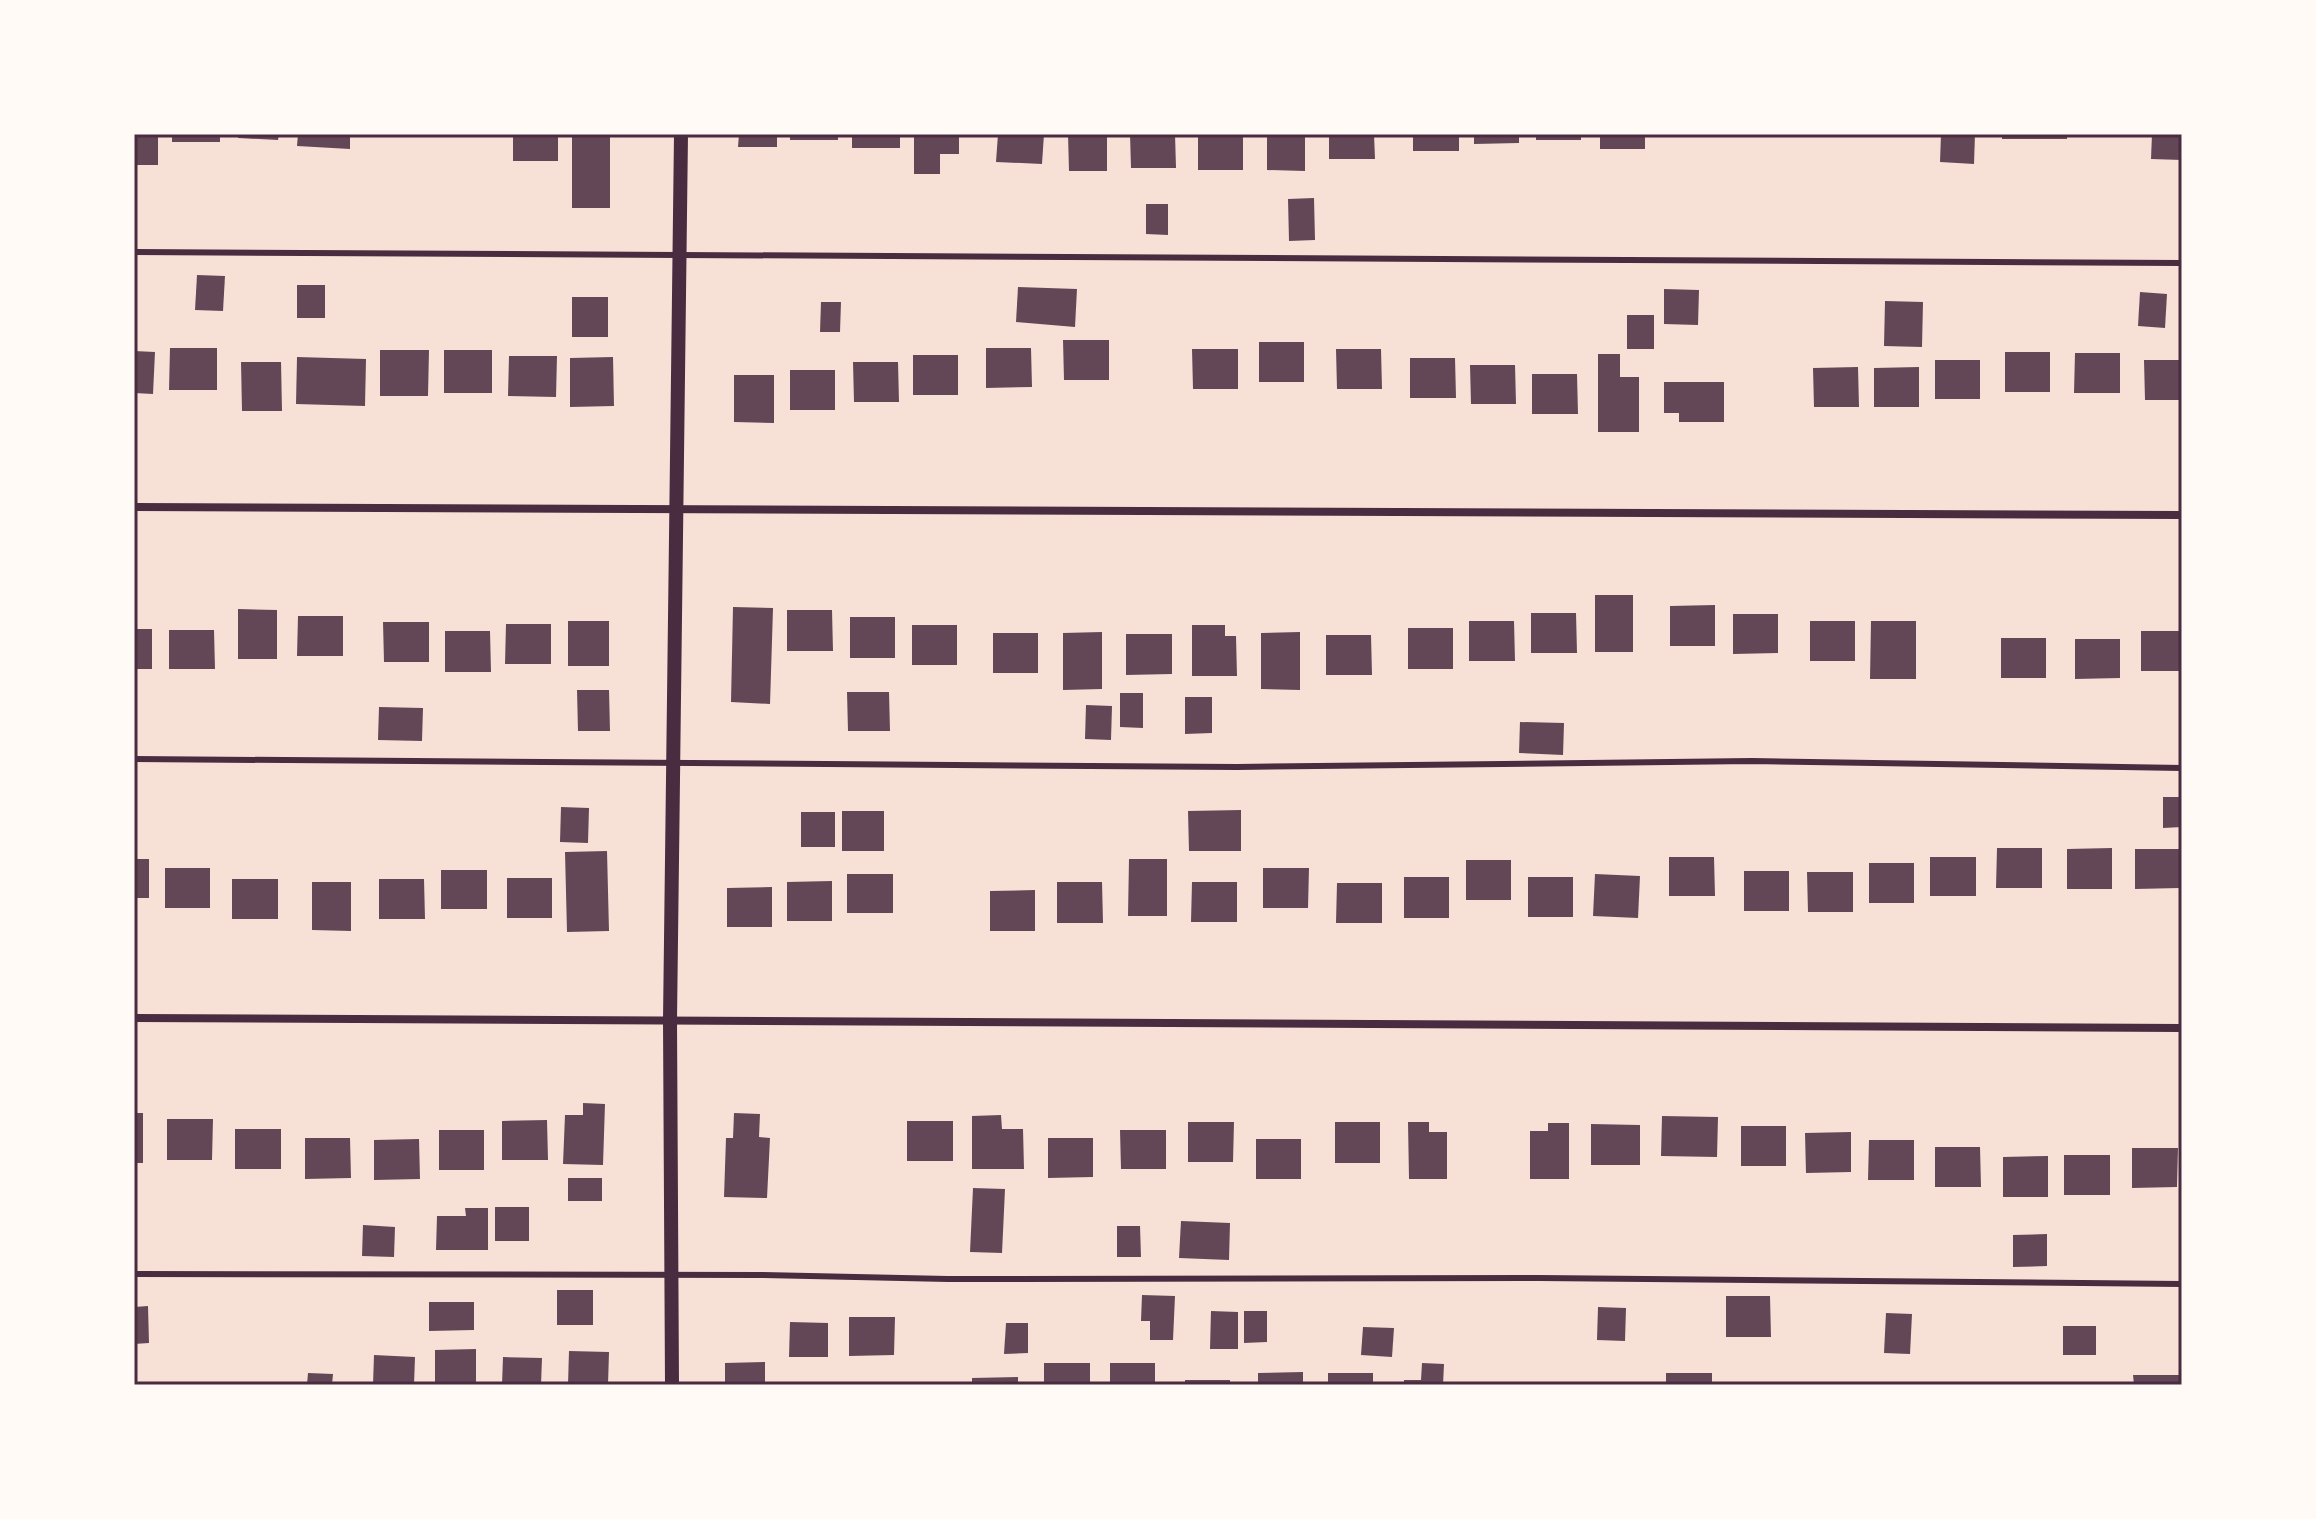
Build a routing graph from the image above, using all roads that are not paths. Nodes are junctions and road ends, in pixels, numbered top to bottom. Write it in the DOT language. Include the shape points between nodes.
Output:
graph roads {
  1 [pos="681,134"];
  2 [pos="134,252"];
  3 [pos="680,255"];
  4 [pos="2182,263"];
  5 [pos="134,507"];
  6 [pos="675,509"];
  7 [pos="2182,515"];
  8 [pos="134,759"];
  9 [pos="672,762"];
  10 [pos="2182,768"];
  11 [pos="134,1018"];
  12 [pos="670,1021"];
  13 [pos="2182,1028"];
  14 [pos="134,1274"];
  15 [pos="672,1276"];
  16 [pos="2182,1284"];
  17 [pos="672,1385"];
  1 -- 3 [label="street"];
  2 -- 3 [label="lane"];
  3 -- 4 [label="lane"];
  3 -- 6 [label="street"];
  5 -- 6 [label="street"];
  6 -- 7 [label="street"];
  6 -- 9 [label="street"];
  8 -- 9 [label="lane"];
  9 -- 10 [label="lane" via="1237,767 1752,761"];
  9 -- 12 [label="street"];
  11 -- 12 [label="street"];
  12 -- 13 [label="street"];
  12 -- 15 [label="street"];
  14 -- 15 [label="lane"];
  15 -- 16 [label="lane"];
  15 -- 17 [label="street"];
}
